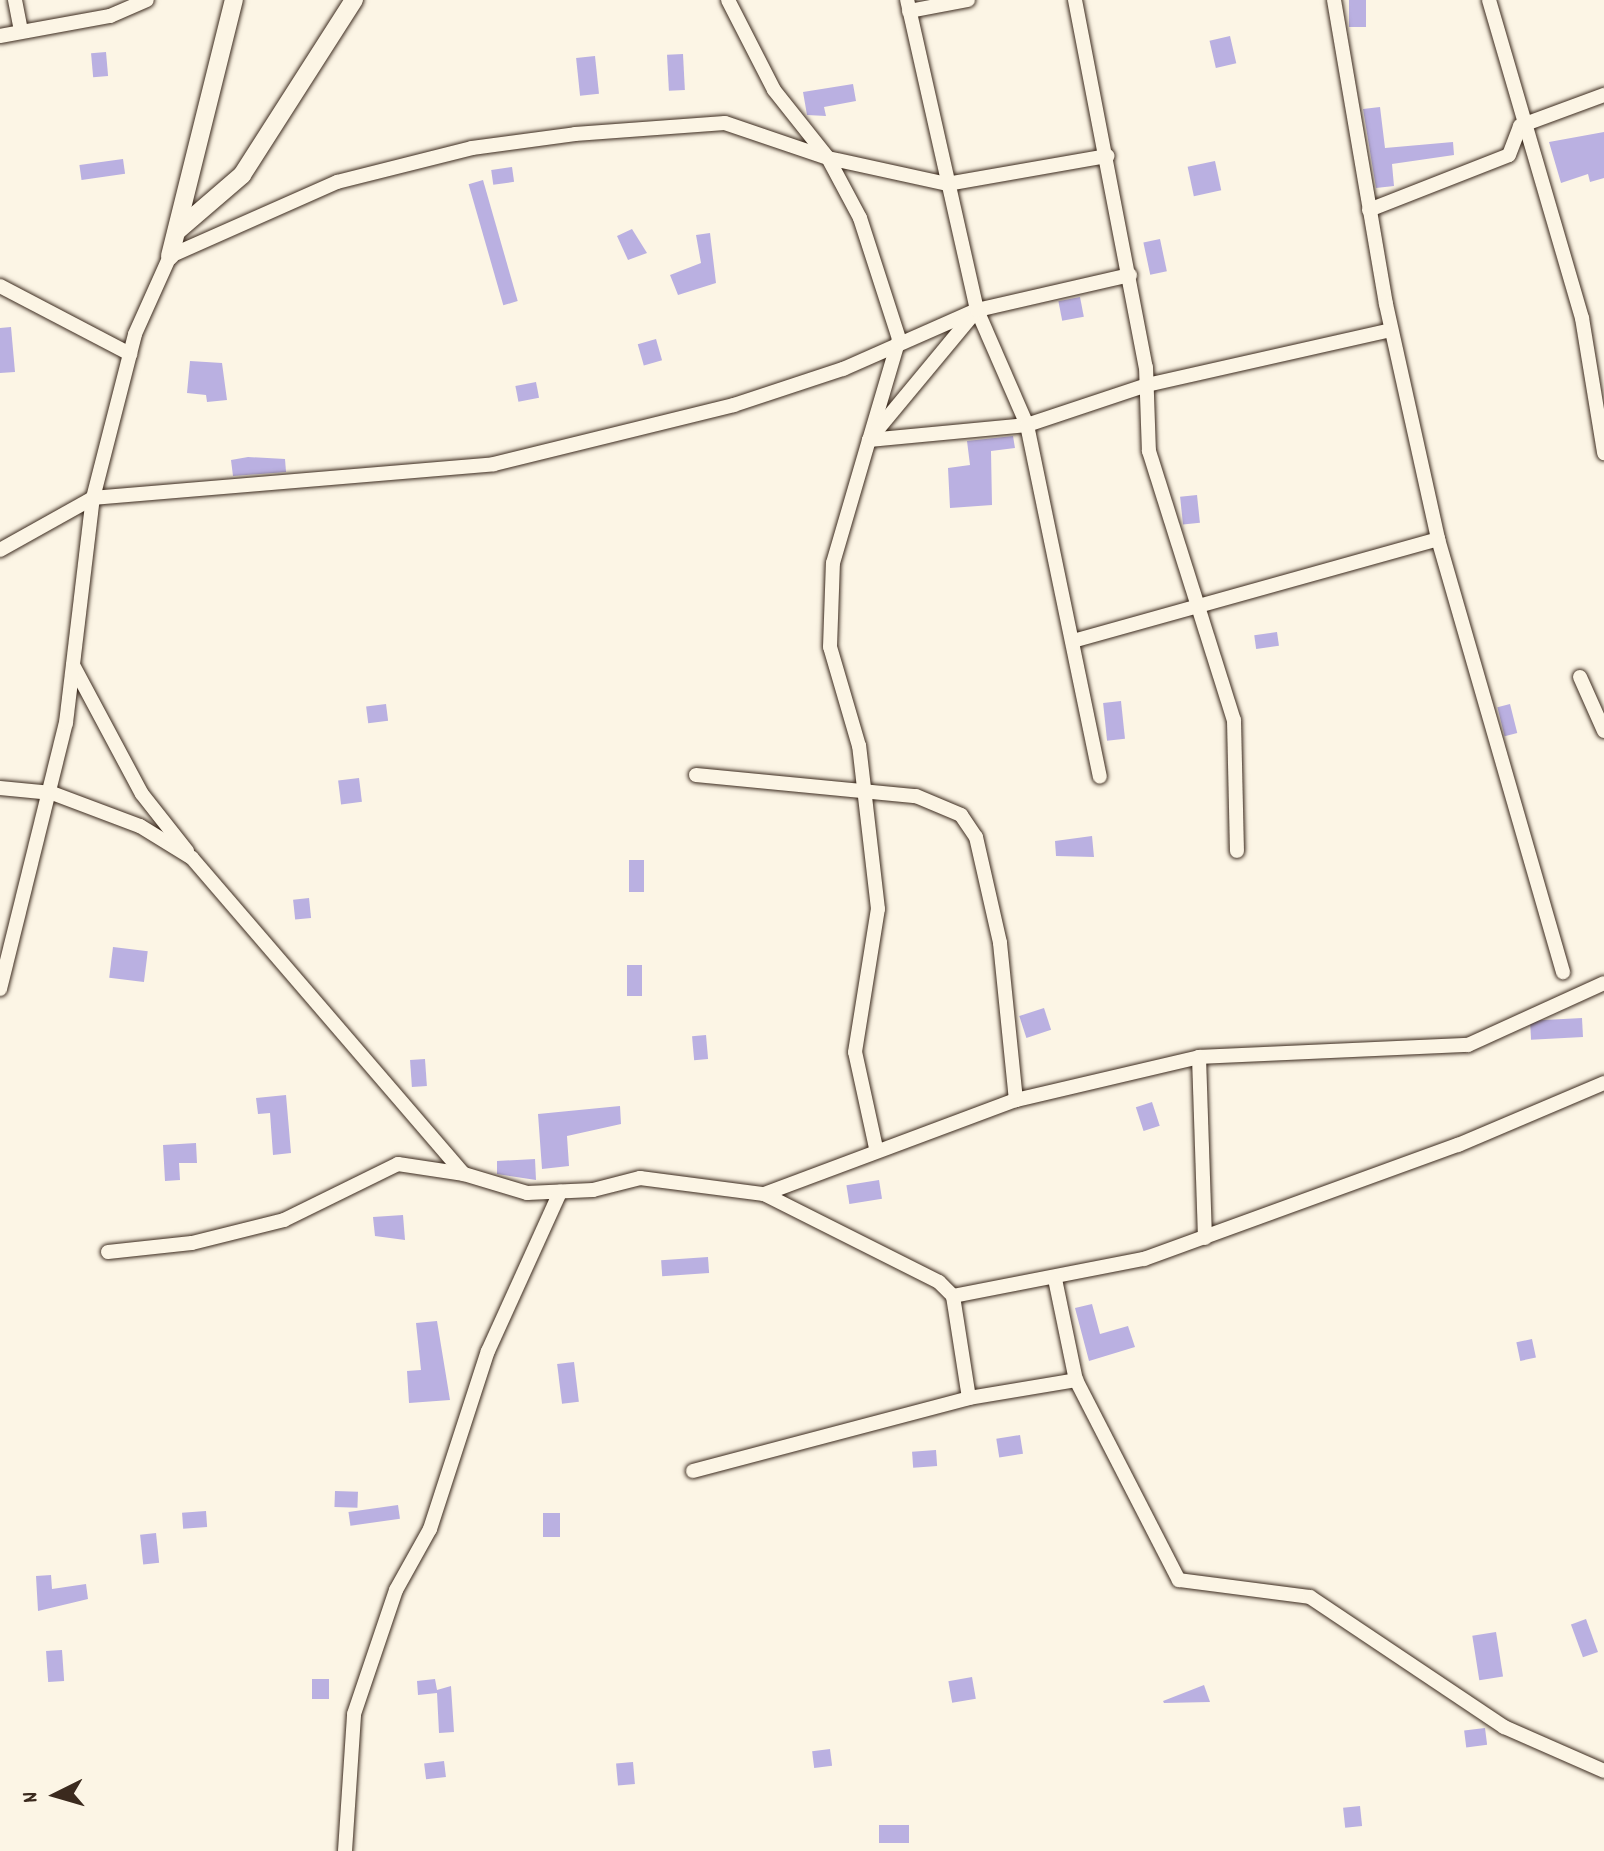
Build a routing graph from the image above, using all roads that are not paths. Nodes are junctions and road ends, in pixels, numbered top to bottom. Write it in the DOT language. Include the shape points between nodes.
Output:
graph roads {
  1 [pos="15,0"];
  2 [pos="147,0"];
  3 [pos="234,0"];
  4 [pos="354,0"];
  5 [pos="728,0"];
  6 [pos="968,0"];
  7 [pos="1075,0"];
  8 [pos="1334,0"];
  9 [pos="1489,0"];
  10 [pos="908,6"];
  11 [pos="21,31"];
  12 [pos="0,36"];
  13 [pos="1604,95"];
  14 [pos="1520,126"];
  15 [pos="1108,156"];
  16 [pos="828,158"];
  17 [pos="947,184"];
  18 [pos="1369,210"];
  19 [pos="177,231"];
  20 [pos="170,256"];
  21 [pos="1130,275"];
  22 [pos="0,286"];
  23 [pos="977,310"];
  24 [pos="1391,330"];
  25 [pos="899,339"];
  26 [pos="130,354"];
  27 [pos="1147,385"];
  28 [pos="1027,425"];
  29 [pos="869,440"];
  30 [pos="1603,447"];
  31 [pos="93,498"];
  32 [pos="1438,539"];
  33 [pos="0,550"];
  34 [pos="1198,608"];
  35 [pos="1073,641"];
  36 [pos="73,665"];
  37 [pos="1580,677"];
  38 [pos="1604,731"];
  39 [pos="696,775"];
  40 [pos="1100,776"];
  41 [pos="0,788"];
  42 [pos="52,793"];
  43 [pos="866,796"];
  44 [pos="1237,851"];
  45 [pos="192,858"];
  46 [pos="1563,972"];
  47 [pos="1604,983"];
  48 [pos="0,989"];
  49 [pos="1199,1057"];
  50 [pos="1604,1083"];
  51 [pos="1016,1100"];
  52 [pos="876,1148"];
  53 [pos="464,1174"];
  54 [pos="560,1192"];
  55 [pos="764,1194"];
  56 [pos="1205,1238"];
  57 [pos="108,1252"];
  58 [pos="1055,1279"];
  59 [pos="953,1296"];
  60 [pos="1076,1380"];
  61 [pos="969,1398"];
  62 [pos="693,1471"];
  63 [pos="1604,1771"];
  64 [pos="345,1851"];
  1 -- 11 [label="street"];
  2 -- 11 [label="street" via="110,16"];
  3 -- 19 [label="street"];
  4 -- 19 [label="street" via="242,175"];
  5 -- 16 [label="street" via="774,90"];
  6 -- 10 [label="street"];
  7 -- 15 [label="street"];
  8 -- 18 [label="street"];
  9 -- 14 [label="street"];
  10 -- 17 [label="street"];
  11 -- 12 [label="street"];
  13 -- 14 [label="street"];
  14 -- 18 [label="street" via="1509,155"];
  14 -- 30 [label="street" via="1582,318"];
  15 -- 17 [label="street"];
  15 -- 21 [label="street"];
  16 -- 17 [label="street"];
  16 -- 20 [label="street" via="725,123 472,148 337,182"];
  16 -- 25 [label="street" via="860,218"];
  17 -- 23 [label="street"];
  18 -- 24 [label="street"];
  19 -- 20 [label="street"];
  20 -- 26 [label="street"];
  21 -- 23 [label="street"];
  21 -- 27 [label="street"];
  22 -- 26 [label="street"];
  23 -- 25 [label="street"];
  23 -- 28 [label="street"];
  23 -- 29 [label="street"];
  24 -- 27 [label="street"];
  24 -- 32 [label="street"];
  25 -- 29 [label="street"];
  25 -- 31 [label="street" via="843,369 734,405 494,464"];
  26 -- 31 [label="street"];
  27 -- 28 [label="street"];
  27 -- 34 [label="street" via="1149,451"];
  28 -- 29 [label="street"];
  28 -- 35 [label="street"];
  29 -- 43 [label="street" via="833,563 830,647"];
  31 -- 33 [label="street"];
  31 -- 36 [label="street"];
  32 -- 34 [label="street"];
  32 -- 46 [label="street"];
  34 -- 35 [label="street"];
  34 -- 44 [label="street" via="1234,720"];
  35 -- 40 [label="street"];
  36 -- 42 [label="street"];
  36 -- 45 [label="street" via="142,794"];
  37 -- 38 [label="street"];
  39 -- 43 [label="street"];
  41 -- 42 [label="street"];
  42 -- 45 [label="street" via="140,826"];
  42 -- 48 [label="street"];
  43 -- 51 [label="street" via="916,796 961,815 976,837 1000,943"];
  43 -- 52 [label="street" via="878,909 855,1052"];
  45 -- 53 [label="street"];
  47 -- 49 [label="street" via="1468,1045"];
  49 -- 51 [label="street"];
  49 -- 56 [label="street"];
  50 -- 56 [label="street"];
  51 -- 52 [label="street"];
  52 -- 55 [label="street"];
  53 -- 54 [label="street" via="527,1193"];
  53 -- 57 [label="street" via="398,1164 284,1220 192,1243"];
  54 -- 55 [label="street" via="640,1178"];
  54 -- 64 [label="street" via="488,1351 430,1529 396,1590 354,1714"];
  55 -- 59 [label="street" via="890,1251"];
  56 -- 58 [label="street"];
  58 -- 59 [label="street"];
  58 -- 60 [label="street"];
  59 -- 61 [label="street"];
  60 -- 61 [label="street"];
  60 -- 63 [label="street" via="1179,1580 1310,1597 1504,1727"];
  61 -- 62 [label="street"];
}
